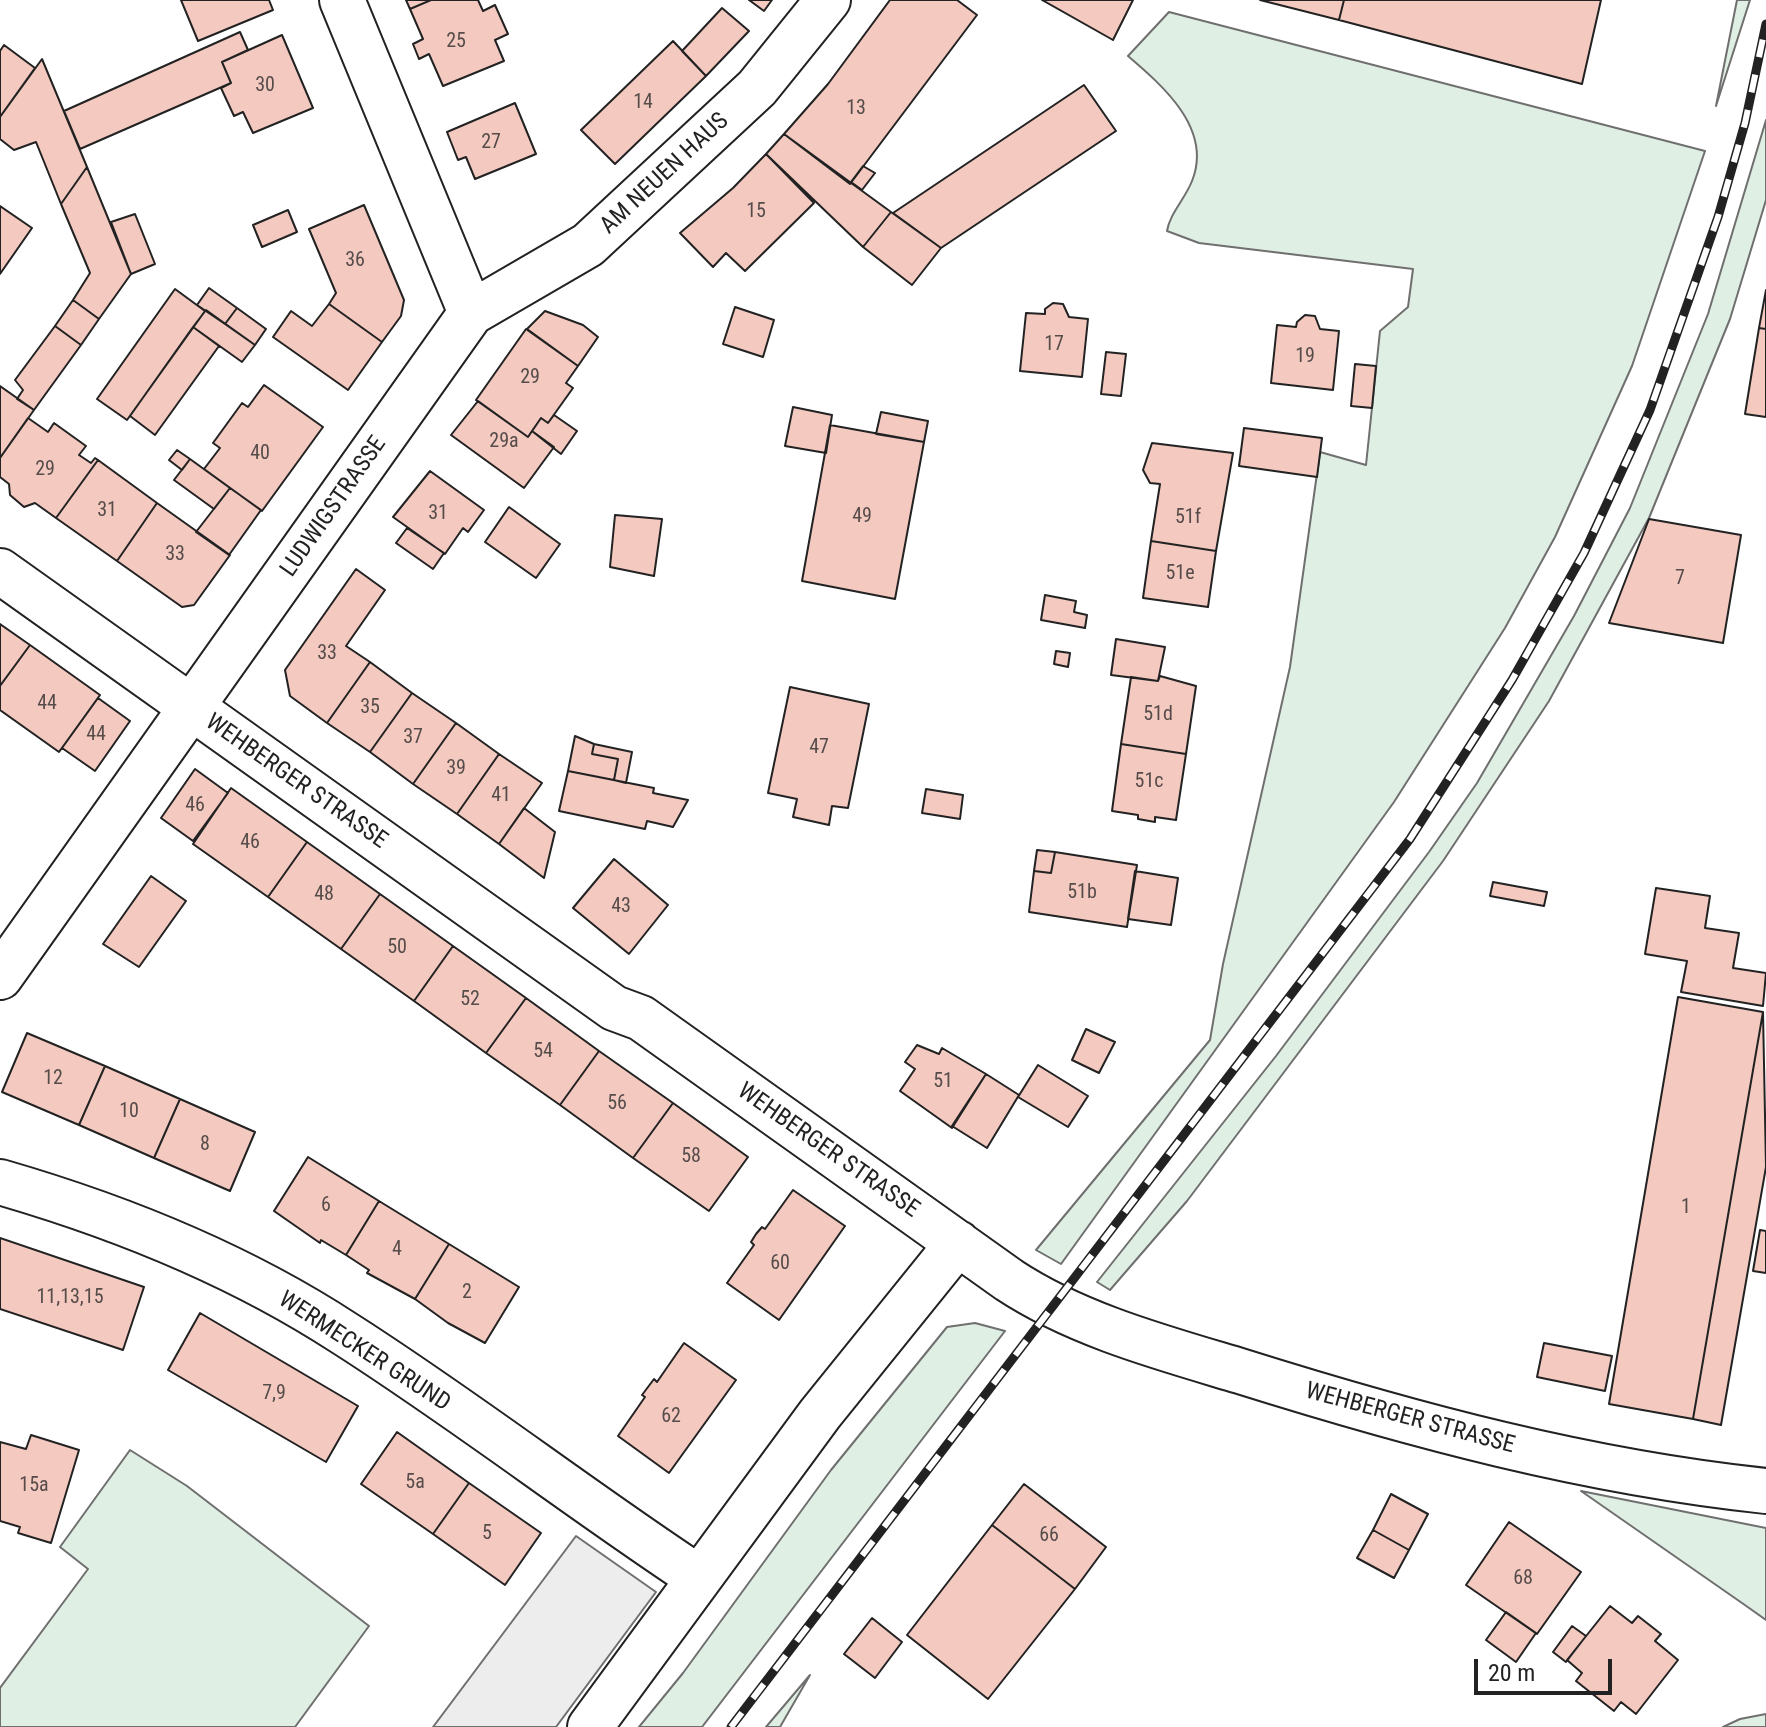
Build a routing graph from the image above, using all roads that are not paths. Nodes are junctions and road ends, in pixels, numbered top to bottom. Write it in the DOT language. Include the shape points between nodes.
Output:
graph roads {
  1 [pos="342,0"];
  2 [pos="828,0"];
  3 [pos="471,313"];
  4 [pos="0,571"];
  5 [pos="191,708"];
  6 [pos="0,977"];
  7 [pos="0,1182"];
  8 [pos="958,1243"];
  9 [pos="1766,1491"];
  10 [pos="699,1578"];
  11 [pos="590,1727"];
  1 -- 3 [label="street"];
  2 -- 3 [label="street, AM NEUEN HAUS" via="757,88 588,245"];
  3 -- 5 [label="street, LUDWIGSTRASSE"];
  4 -- 5 [label="street, WEHBERGER STRASSE"];
  5 -- 6 [label="street, LUDWIGSTRASSE"];
  5 -- 8 [label="street, WEHBERGER STRASSE" via="614,1008 641,1018"];
  7 -- 10 [label="street, WERMECKER GRUND" via="91,1208 165,1238 333,1326"];
  8 -- 9 [label="street, WEHBERGER STRASSE" via="1054,1307 1297,1389 1591,1466"];
  8 -- 10 [label="street" via="820,1414"];
  10 -- 11 [label="street"];
}
